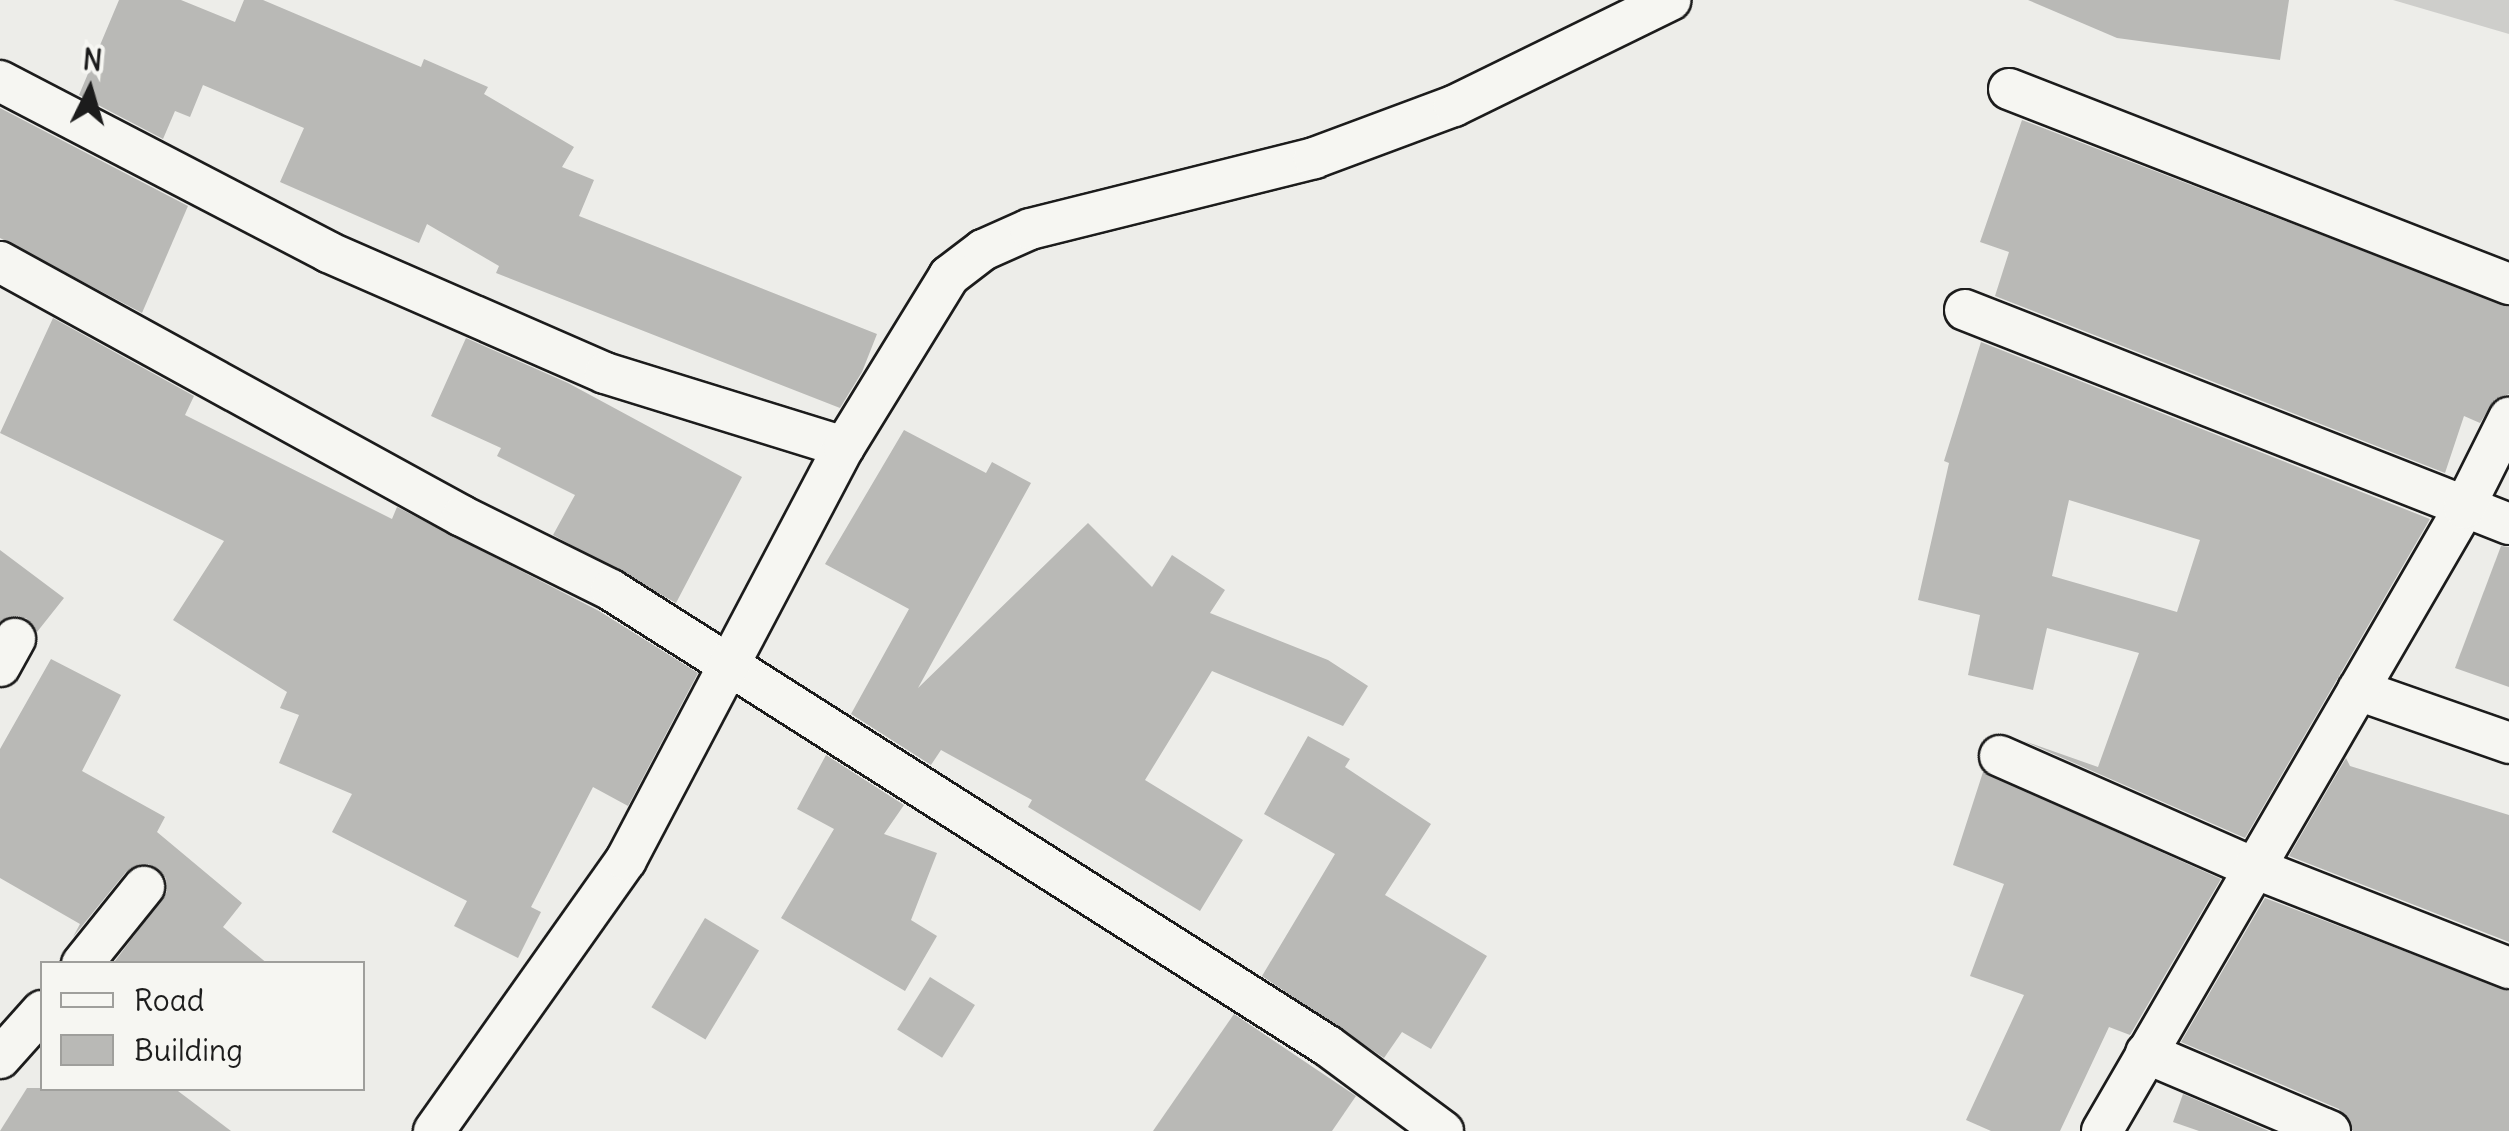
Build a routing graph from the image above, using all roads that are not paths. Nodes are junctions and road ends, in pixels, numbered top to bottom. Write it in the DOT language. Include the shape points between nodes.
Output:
graph roads {
  1 [pos="1670,0"];
  2 [pos="0,81"];
  3 [pos="2009,89"];
  4 [pos="0,262"];
  5 [pos="2509,284"];
  6 [pos="1965,310"];
  7 [pos="2509,418"];
  8 [pos="844,447"];
  9 [pos="2464,508"];
  10 [pos="2509,524"];
  11 [pos="734,666"];
  12 [pos="2358,690"];
  13 [pos="2509,743"];
  14 [pos="2000,756"];
  15 [pos="2254,868"];
  16 [pos="144,888"];
  17 [pos="84,961"];
  18 [pos="2509,968"];
  19 [pos="40,1013"];
  20 [pos="2146,1053"];
  21 [pos="0,1058"];
  22 [pos="434,1131"];
  23 [pos="1443,1131"];
  24 [pos="2102,1131"];
  25 [pos="2330,1131"];
  1 -- 8 [label="street" via="1454,106 1314,158 1101,209 983,250 949,276"];
  2 -- 8 [label="street" via="328,252 605,373"];
  3 -- 5 [label="street"];
  4 -- 11 [label="street" via="462,516 611,590"];
  6 -- 9 [label="street"];
  7 -- 9 [label="street"];
  8 -- 11 [label="street"];
  9 -- 10 [label="street"];
  9 -- 12 [label="street"];
  11 -- 22 [label="street" via="626,860"];
  11 -- 23 [label="street" via="1328,1046"];
  12 -- 13 [label="street"];
  12 -- 15 [label="street"];
  14 -- 15 [label="street"];
  15 -- 18 [label="street"];
  15 -- 20 [label="street"];
  16 -- 17 [label="street"];
  19 -- 21 [label="street"];
  20 -- 24 [label="street"];
  20 -- 25 [label="street"];
}
